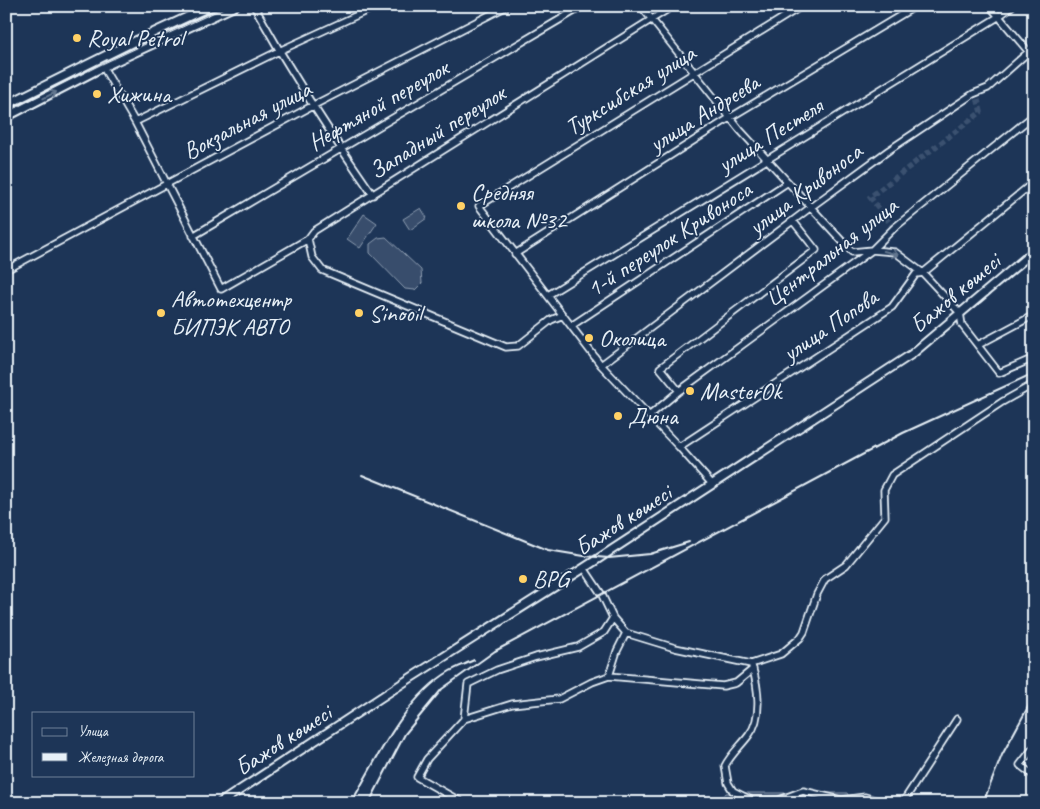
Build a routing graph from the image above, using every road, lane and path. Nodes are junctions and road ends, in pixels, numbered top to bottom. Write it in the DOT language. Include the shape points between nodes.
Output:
graph roads {
  1 [pos="211,6"];
  2 [pos="235,6"];
  3 [pos="254,6"];
  4 [pos="377,6"];
  5 [pos="507,6"];
  6 [pos="583,6"];
  7 [pos="641,6"];
  8 [pos="673,6"];
  9 [pos="802,6"];
  10 [pos="916,6"];
  11 [pos="990,6"];
  12 [pos="1012,6"];
  13 [pos="998,16"];
  14 [pos="651,20"];
  15 [pos="1034,47"];
  16 [pos="279,51"];
  17 [pos="1028,53"];
  18 [pos="1034,58"];
  19 [pos="103,67"];
  20 [pos="693,73"];
  21 [pos="6,105"];
  22 [pos="314,105"];
  23 [pos="1034,115"];
  24 [pos="6,117"];
  25 [pos="731,117"];
  26 [pos="135,122"];
  27 [pos="341,148"];
  28 [pos="767,159"];
  29 [pos="788,182"];
  30 [pos="1034,182"];
  31 [pos="167,183"];
  32 [pos="372,194"];
  33 [pos="811,206"];
  34 [pos="794,221"];
  35 [pos="193,236"];
  36 [pos="308,239"];
  37 [pos="872,250"];
  38 [pos="1034,252"];
  39 [pos="515,254"];
  40 [pos="6,270"];
  41 [pos="923,273"];
  42 [pos="548,295"];
  43 [pos="960,313"];
  44 [pos="563,315"];
  45 [pos="1034,316"];
  46 [pos="571,326"];
  47 [pos="978,345"];
  48 [pos="1034,358"];
  49 [pos="601,365"];
  50 [pos="1034,384"];
  51 [pos="679,391"];
  52 [pos="649,416"];
  53 [pos="679,447"];
  54 [pos="712,484"];
  55 [pos="584,568"];
  56 [pos="613,618"];
  57 [pos="626,633"];
  58 [pos="752,667"];
  59 [pos="609,676"];
  60 [pos="464,719"];
  61 [pos="957,719"];
  62 [pos="1034,747"];
  63 [pos="1034,776"];
  64 [pos="792,795"];
  65 [pos="859,800"];
  66 [pos="1034,800"];
  67 [pos="220,803"];
  68 [pos="463,803"];
  69 [pos="793,803"];
  70 [pos="885,803"];
  71 [pos="898,803"];
  72 [pos="1031,803"];
  1 -- 21 [label="main road"];
  2 -- 19 [label="main road"];
  3 -- 16 [label="street"];
  4 -- 16 [label="street"];
  5 -- 22 [label="street, Вокзальная улица"];
  6 -- 27 [label="street, Нефтяной переулок"];
  7 -- 14 [label="street"];
  8 -- 14 [label="street, Западный переулок"];
  9 -- 20 [label="street, Турксибская улица"];
  10 -- 25 [label="street, улица Андреева"];
  11 -- 13 [label="street"];
  12 -- 13 [label="street, улица Пестеля"];
  13 -- 17 [label="street"];
  13 -- 28 [label="street, улица Пестеля"];
  14 -- 20 [label="street"];
  14 -- 32 [label="street, Западный переулок"];
  15 -- 17 [label="street, улица Кривоноса"];
  16 -- 22 [label="street"];
  16 -- 26 [label="street"];
  17 -- 18 [label="street"];
  17 -- 33 [label="street, улица Кривоноса" via="988,88 973,94"];
  24 -- 19 [label="main road, one-way"];
  19 -- 26 [label="street"];
  20 -- 25 [label="street"];
  20 -- 39 [label="street, Турксибская улица" via="479,206"];
  22 -- 27 [label="street"];
  22 -- 31 [label="street, Вокзальная улица"];
  23 -- 37 [label="street, Центральная улица" via="894,228"];
  25 -- 28 [label="street"];
  25 -- 39 [label="street, улица Андреева"];
  26 -- 31 [label="street"];
  27 -- 32 [label="street"];
  27 -- 35 [label="street, Нефтяной переулок"];
  28 -- 29 [label="street"];
  28 -- 42 [label="street, улица Пестеля"];
  29 -- 33 [label="street"];
  29 -- 46 [label="street, 1-й переулок Кривоноса"];
  30 -- 41 [label="street, улица Попова"];
  31 -- 35 [label="street"];
  31 -- 40 [label="street, Вокзальная улица"];
  32 -- 36 [label="street, Западный переулок" via="314,231"];
  33 -- 34 [label="street, улица Кривоноса"];
  33 -- 37 [label="street" via="852,252"];
  34 -- 49 [label="street, улица Кривоноса"];
  34 -- 51 [label="street" via="816,250 660,368"];
  35 -- 36 [label="street, Западный переулок" via="221,289"];
  36 -- 44 [label="street" via="312,257 322,270 506,347 518,346 551,320"];
  37 -- 41 [label="street, one-way" via="895,252"];
  37 -- 51 [label="street, Центральная улица"];
  38 -- 43 [label="main road, Бажов көшесі"];
  39 -- 42 [label="street"];
  41 -- 43 [label="street"];
  41 -- 53 [label="street, улица Попова" via="916,274 892,307"];
  42 -- 44 [label="street"];
  43 -- 47 [label="street" via="962,324"];
  43 -- 54 [label="main road, Бажов көшесі" via="912,354"];
  44 -- 46 [label="street"];
  45 -- 47 [label="street"];
  46 -- 49 [label="street"];
  47 -- 48 [label="street" via="999,373"];
  49 -- 52 [label="street"];
  50 -- 58 [label="street" via="892,475 884,490 885,517 846,566 825,579 800,638 781,654"];
  51 -- 52 [label="street, Центральная улица"];
  52 -- 53 [label="street"];
  53 -- 54 [label="street"];
  54 -- 55 [label="main road, Бажов көшесі"];
  55 -- 56 [label="street"];
  55 -- 67 [label="main road, Бажов көшесі"];
  56 -- 57 [label="street"];
  56 -- 60 [label="street" via="604,632 578,647 497,670 468,684"];
  57 -- 58 [label="street"];
  57 -- 59 [label="street"];
  58 -- 59 [label="street" via="736,683 723,686"];
  58 -- 64 [label="street" via="758,693 756,720 751,734 725,766 728,783 733,791 753,801 779,800"];
  59 -- 60 [label="street" via="559,698 512,704"];
  60 -- 68 [label="street" via="427,759 417,777"];
  61 -- 71 [label="street" via="903,802"];
  62 -- 63 [label="street" via="1020,765"];
  64 -- 65 [label="street" via="803,791 841,800"];
  64 -- 69 [label="street"];
  65 -- 70 [label="street" via="866,797"];
  66 -- 72 [label="street"];
}
